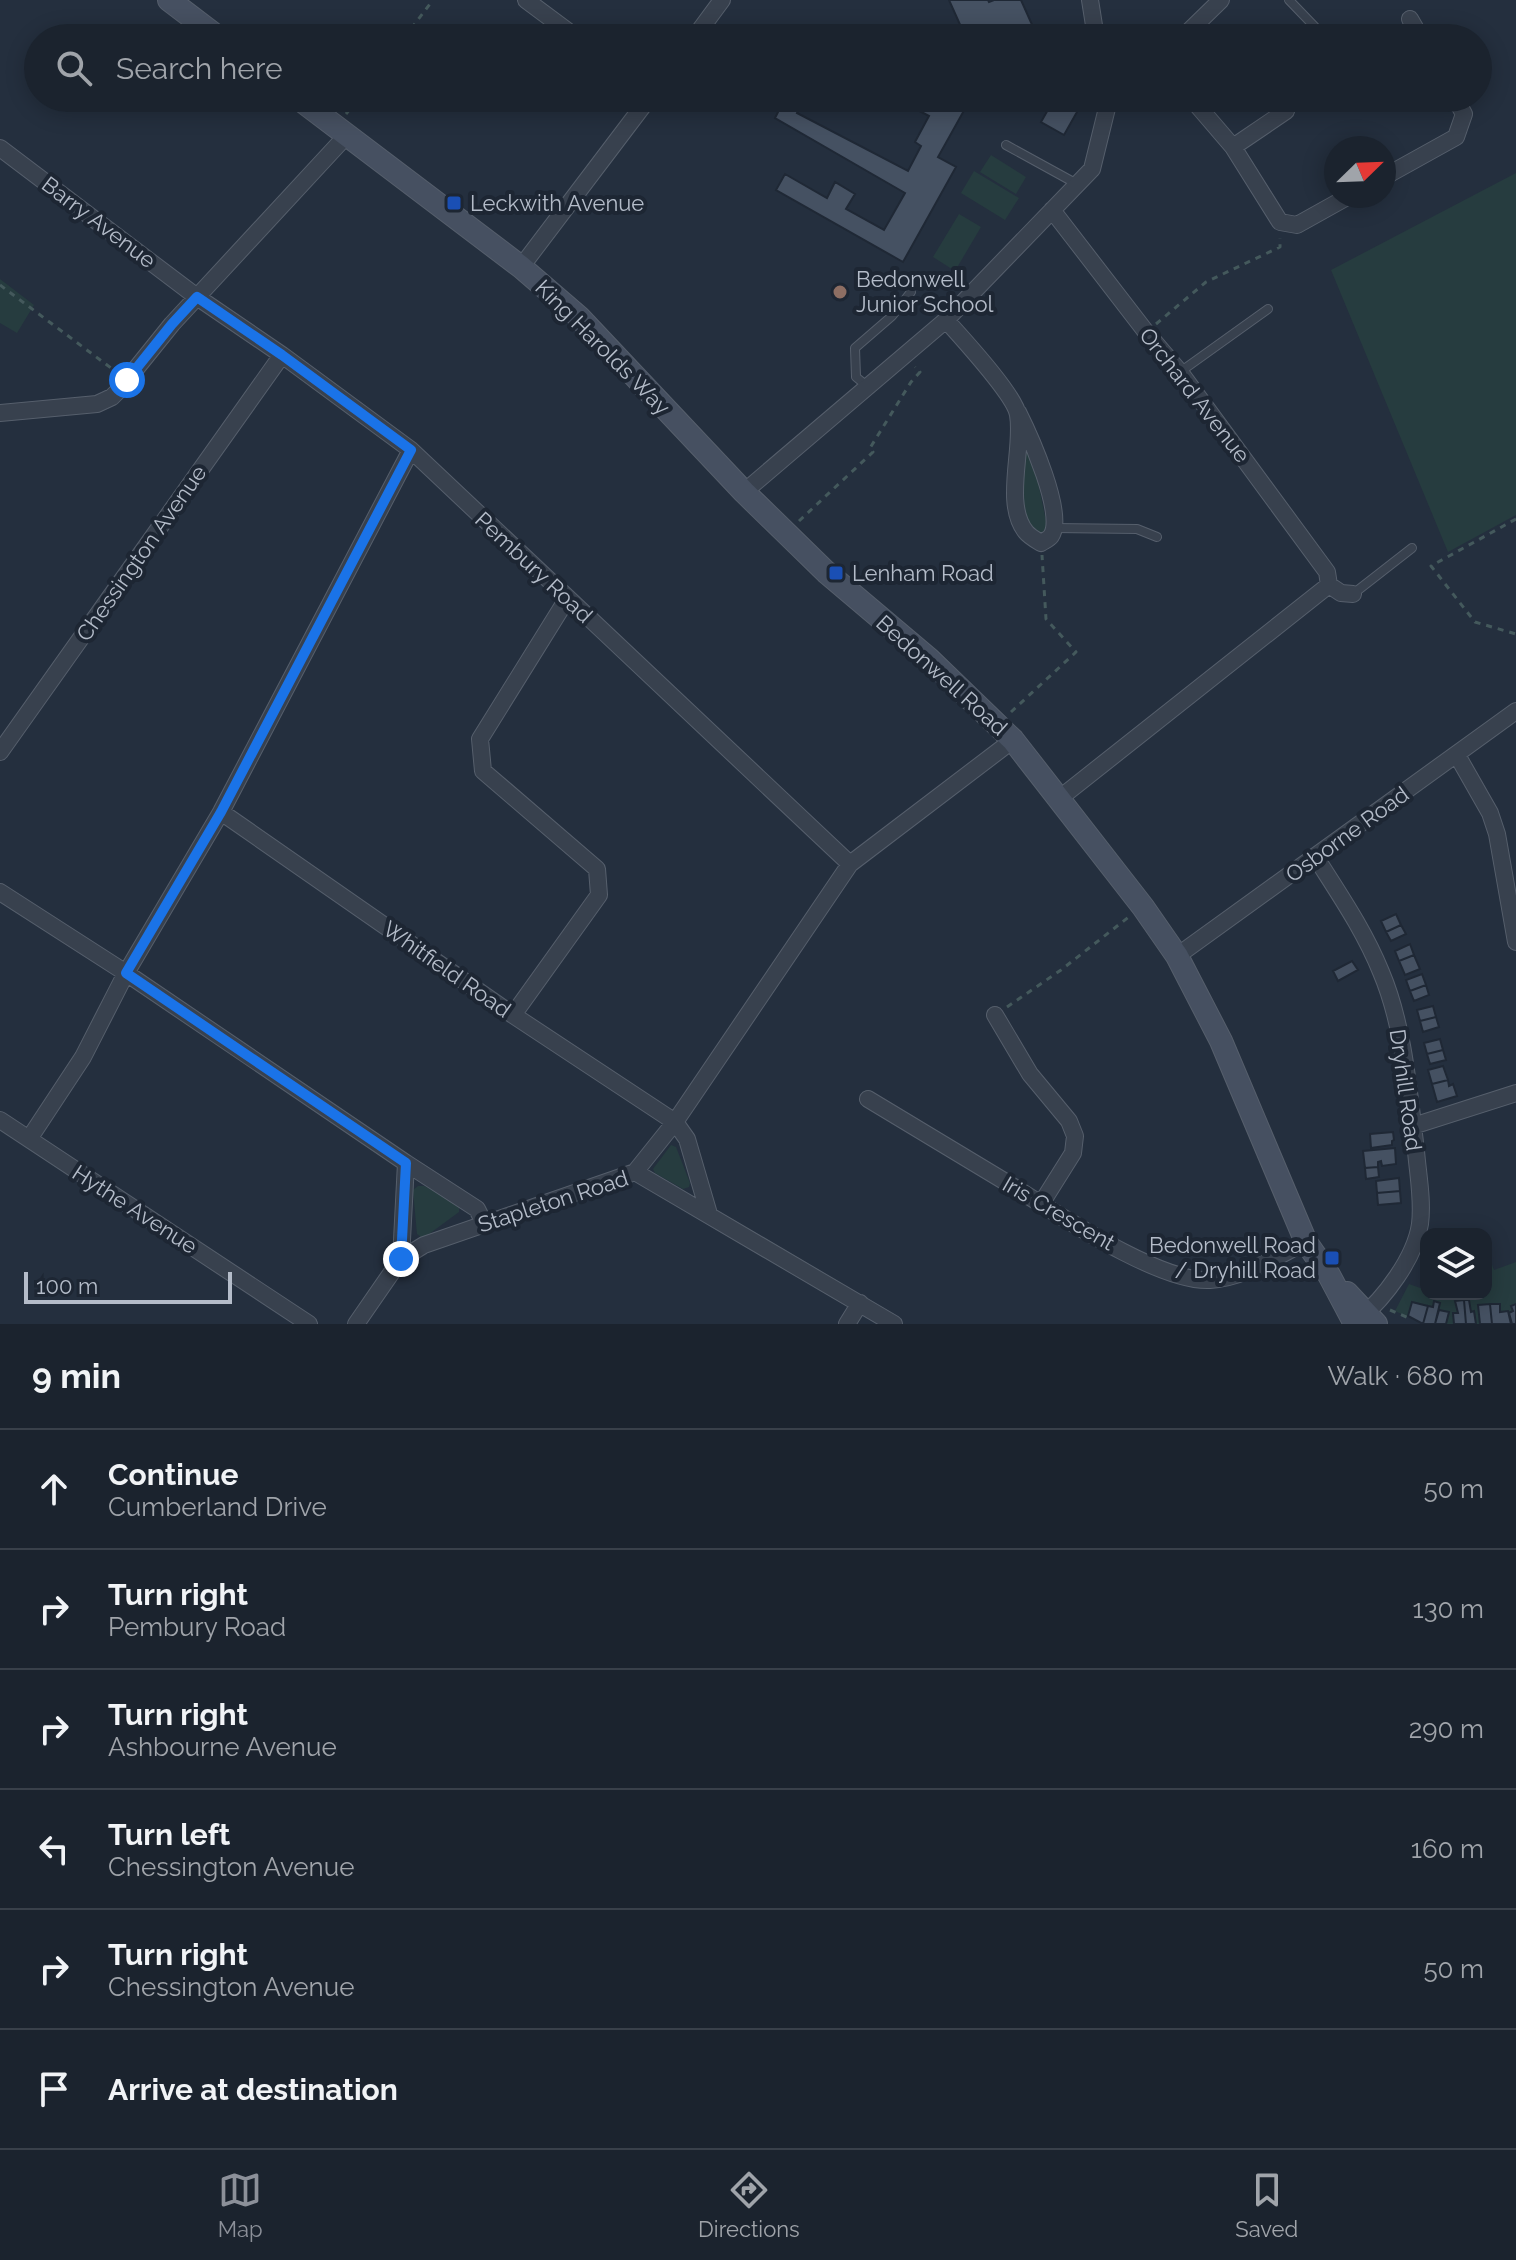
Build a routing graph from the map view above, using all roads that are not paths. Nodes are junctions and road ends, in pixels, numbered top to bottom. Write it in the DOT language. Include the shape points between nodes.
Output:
graph roads {
  1 [pos="169,0"];
  2 [pos="526,0"];
  3 [pos="722,0"];
  4 [pos="1090,0"];
  5 [pos="1221,0"];
  6 [pos="1289,0"];
  7 [pos="1410,19"];
  8 [pos="201,24"];
  9 [pos="558,24"];
  10 [pos="704,24"];
  11 [pos="1094,24"];
  12 [pos="1196,24"];
  13 [pos="1312,24"];
  14 [pos="1413,24"];
  15 [pos="317,112"];
  16 [pos="638,112"];
  17 [pos="1107,112"];
  18 [pos="1203,112"];
  19 [pos="1285,112"];
  20 [pos="1463,112"];
  21 [pos="347,135"];
  22 [pos="1006,145"];
  23 [pos="1233,147"];
  24 [pos="0,148"];
  25 [pos="1396,170"];
  26 [pos="1077,184"];
  27 [pos="1327,208"];
  28 [pos="1052,210"];
  29 [pos="521,267"];
  30 [pos="911,292"];
  31 [pos="197,297"];
  32 [pos="1268,309"];
  33 [pos="946,320"];
  34 [pos="282,355"];
  35 [pos="1180,372"];
  36 [pos="867,387"];
  37 [pos="1018,412"];
  38 [pos="0,413"];
  39 [pos="411,450"];
  40 [pos="744,492"];
  41 [pos="1054,528"];
  42 [pos="1157,537"];
  43 [pos="1412,548"];
  44 [pos="1329,585"];
  45 [pos="1353,594"];
  46 [pos="567,599"];
  47 [pos="1516,711"];
  48 [pos="1005,732"];
  49 [pos="0,752"];
  50 [pos="1457,755"];
  51 [pos="1060,798"];
  52 [pos="221,812"];
  53 [pos="1315,856"];
  54 [pos="850,864"];
  55 [pos="0,892"];
  56 [pos="1516,942"];
  57 [pos="1177,956"];
  58 [pos="126,973"];
  59 [pos="513,1015"];
  60 [pos="995,1015"];
  61 [pos="1516,1093"];
  62 [pos="868,1099"];
  63 [pos="0,1120"];
  64 [pos="675,1122"];
  65 [pos="1413,1126"];
  66 [pos="29,1139"];
  67 [pos="406,1163"];
  68 [pos="635,1172"];
  69 [pos="1041,1204"];
  70 [pos="709,1214"];
  71 [pos="484,1223"];
  72 [pos="1306,1242"];
  73 [pos="401,1259"];
  74 [pos="860,1303"];
  75 [pos="1368,1319"];
  76 [pos="309,1324"];
  77 [pos="356,1324"];
  78 [pos="847,1324"];
  79 [pos="894,1324"];
  1 -- 8 [label="street"];
  2 -- 9 [label="street"];
  3 -- 10 [label="street"];
  4 -- 11 [label="street"];
  5 -- 12 [label="street"];
  6 -- 13 [label="lane"];
  7 -- 14 [label="street"];
  15 -- 21 [label="street, King Harolds Way"];
  16 -- 29 [label="street"];
  17 -- 26 [label="street" via="1092,169"];
  18 -- 23 [label="street"];
  19 -- 23 [label="street"];
  20 -- 25 [label="street" via="1456,137"];
  21 -- 29 [label="street, King Harolds Way"];
  21 -- 31 [label="street"];
  22 -- 26 [label="lane"];
  23 -- 27 [label="street" via="1280,222 1297,225"];
  24 -- 31 [label="street, Barry Avenue"];
  26 -- 28 [label="street"];
  28 -- 33 [label="street"];
  28 -- 35 [label="street, Orchard Avenue"];
  29 -- 40 [label="street, King Harolds Way" via="579,317"];
  30 -- 36 [label="lane" via="855,348 856,377"];
  31 -- 34 [label="street, Pembury Road"];
  31 -- 38 [label="street" via="112,397 97,404"];
  32 -- 35 [label="lane"];
  33 -- 36 [label="street"];
  33 -- 37 [label="street"];
  34 -- 39 [label="street, Pembury Road"];
  34 -- 49 [label="street, Chessington Avenue"];
  35 -- 44 [label="street, Orchard Avenue" via="1327,572"];
  36 -- 40 [label="street"];
  37 -- 41 [label="street" via="1053,502"];
  37 -- 41 [label="street" via="1017,515 1026,533 1041,543"];
  39 -- 46 [label="street, Pembury Road"];
  39 -- 52 [label="street"];
  40 -- 48 [label="street, Bedonwell Road"];
  41 -- 42 [label="lane" via="1137,529"];
  43 -- 45 [label="lane"];
  44 -- 45 [label="street"];
  44 -- 51 [label="street"];
  46 -- 54 [label="street, Pembury Road"];
  46 -- 59 [label="street" via="480,739 483,771 597,869 599,895"];
  47 -- 50 [label="street, Osborne Road"];
  48 -- 51 [label="street, Bedonwell Road"];
  48 -- 54 [label="street"];
  50 -- 53 [label="street, Osborne Road"];
  50 -- 56 [label="street" via="1497,834"];
  51 -- 57 [label="street, Bedonwell Road"];
  52 -- 58 [label="street"];
  52 -- 59 [label="street, Whitfield Road"];
  53 -- 57 [label="street, Osborne Road"];
  53 -- 65 [label="street, Dryhill Road" via="1359,924 1382,975 1398,1023"];
  54 -- 64 [label="street"];
  55 -- 58 [label="street"];
  57 -- 72 [label="street, Bedonwell Road" via="1221,1041"];
  58 -- 66 [label="street" via="83,1057"];
  58 -- 67 [label="street"];
  59 -- 64 [label="street, Whitfield Road"];
  60 -- 69 [label="street" via="1075,1136 1073,1153"];
  61 -- 65 [label="street"];
  62 -- 69 [label="street, Iris Crescent"];
  63 -- 66 [label="street, Hythe Avenue"];
  64 -- 68 [label="street"];
  64 -- 70 [label="street" via="687,1139"];
  65 -- 75 [label="street, Dryhill Road" via="1420,1226 1411,1254"];
  66 -- 76 [label="street, Hythe Avenue"];
  67 -- 71 [label="street" via="477,1209"];
  67 -- 73 [label="street"];
  68 -- 70 [label="street, Stapleton Road"];
  68 -- 71 [label="street, Stapleton Road"];
  69 -- 72 [label="street, Iris Crescent" via="1157,1268 1204,1280 1232,1276"];
  70 -- 74 [label="street, Stapleton Road"];
  71 -- 73 [label="street, Stapleton Road"];
  72 -- 75 [label="street, Bedonwell Road"];
  73 -- 77 [label="street, Stapleton Road"];
  74 -- 78 [label="street"];
  74 -- 79 [label="street, Stapleton Road"];
}
